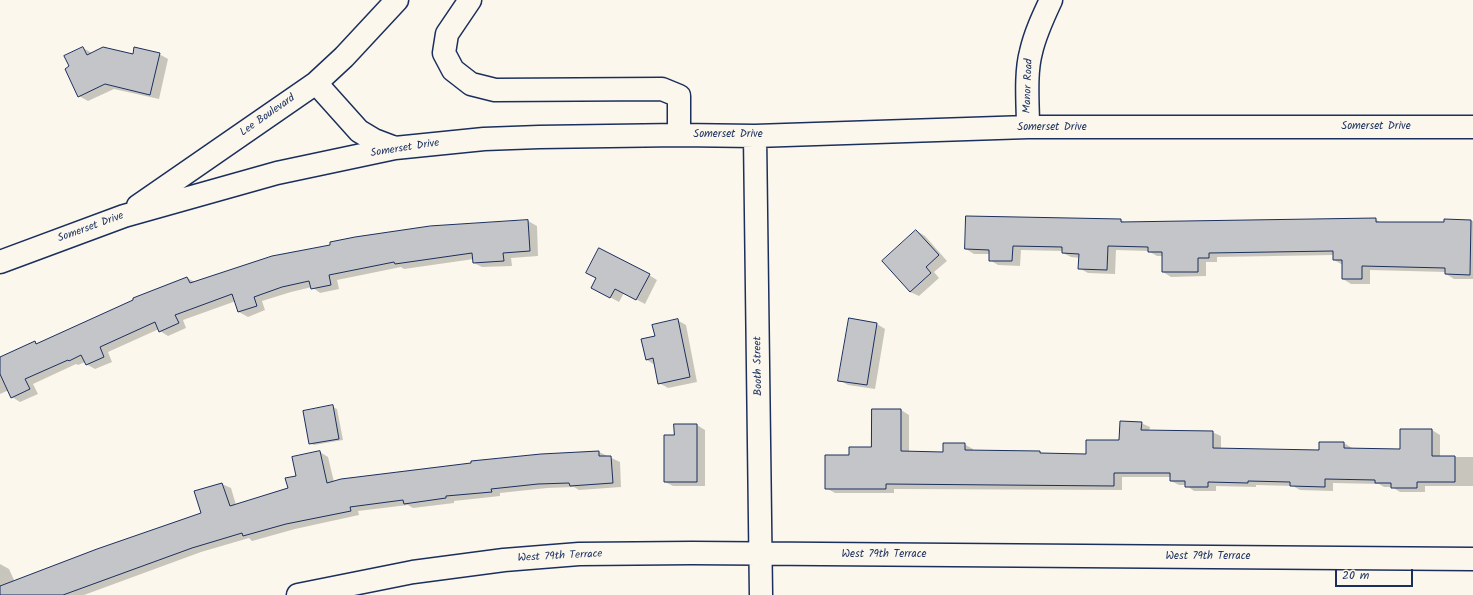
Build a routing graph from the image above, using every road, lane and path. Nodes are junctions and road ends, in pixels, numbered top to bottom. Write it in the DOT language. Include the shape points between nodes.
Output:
graph roads {
  1 [pos="397,0"];
  2 [pos="470,0"];
  3 [pos="1051,0"];
  4 [pos="316,83"];
  5 [pos="1028,127"];
  6 [pos="1473,127"];
  7 [pos="679,135"];
  8 [pos="755,136"];
  9 [pos="395,148"];
  10 [pos="124,216"];
  11 [pos="0,262"];
  12 [pos="761,554"];
  13 [pos="1473,559"];
  14 [pos="298,595"];
  15 [pos="761,595"];
  1 -- 4 [label="street, Lee Boulevard"];
  2 -- 7 [label="street" via="447,34 444,53 453,70 471,84 494,90 662,89 679,96"];
  3 -- 5 [label="street, Manor Road" via="1040,22 1030,53"];
  4 -- 9 [label="street" via="359,131"];
  4 -- 10 [label="street, Lee Boulevard"];
  5 -- 6 [label="street, Somerset Drive"];
  5 -- 8 [label="street, Somerset Drive"];
  7 -- 8 [label="street, Somerset Drive"];
  7 -- 9 [label="street, Somerset Drive" via="539,136"];
  8 -- 12 [label="street, Booth Street"];
  9 -- 10 [label="street, Somerset Drive" via="277,173"];
  10 -- 11 [label="street, Somerset Drive"];
  12 -- 13 [label="street, West 79th Terrace"];
  12 -- 14 [label="street, West 79th Terrace" via="579,554 504,560 413,572"];
  12 -- 15 [label="street, Booth Street"];
}
